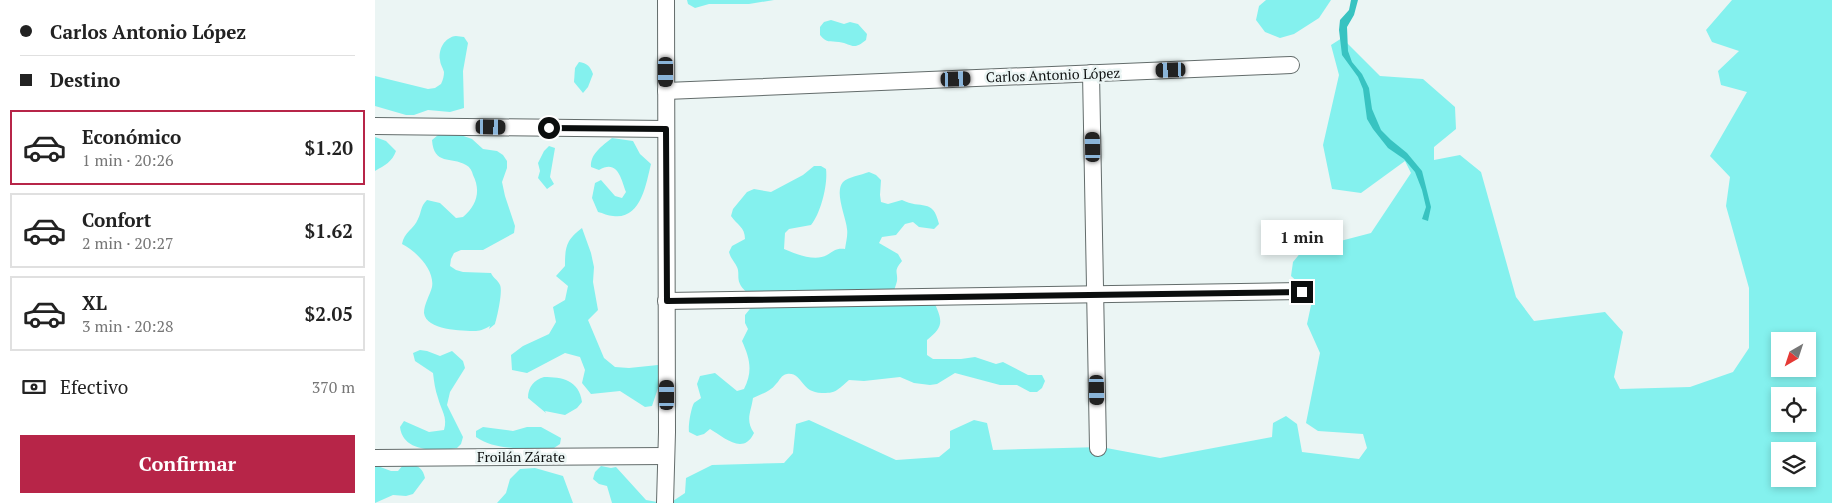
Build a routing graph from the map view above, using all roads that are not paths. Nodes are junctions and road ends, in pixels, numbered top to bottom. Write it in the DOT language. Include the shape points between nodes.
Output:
graph roads {
  1 [pos="665,0"];
  2 [pos="1291,65"];
  3 [pos="1091,73"];
  4 [pos="666,90"];
  5 [pos="375,126"];
  6 [pos="666,129"];
  7 [pos="1302,292"];
  8 [pos="1095,295"];
  9 [pos="667,301"];
  10 [pos="1099,448"];
  11 [pos="666,456"];
  12 [pos="375,458"];
  13 [pos="665,503"];
  1 -- 4 [label="street"];
  2 -- 3 [label="street, Carlos Antonio López"];
  3 -- 4 [label="street, Carlos Antonio López"];
  3 -- 8 [label="street"];
  4 -- 6 [label="street"];
  5 -- 6 [label="street"];
  6 -- 9 [label="street"];
  7 -- 8 [label="street"];
  8 -- 9 [label="street"];
  8 -- 10 [label="street"];
  9 -- 11 [label="street"];
  11 -- 12 [label="street, Froilán Zárate"];
  11 -- 13 [label="street"];
}
